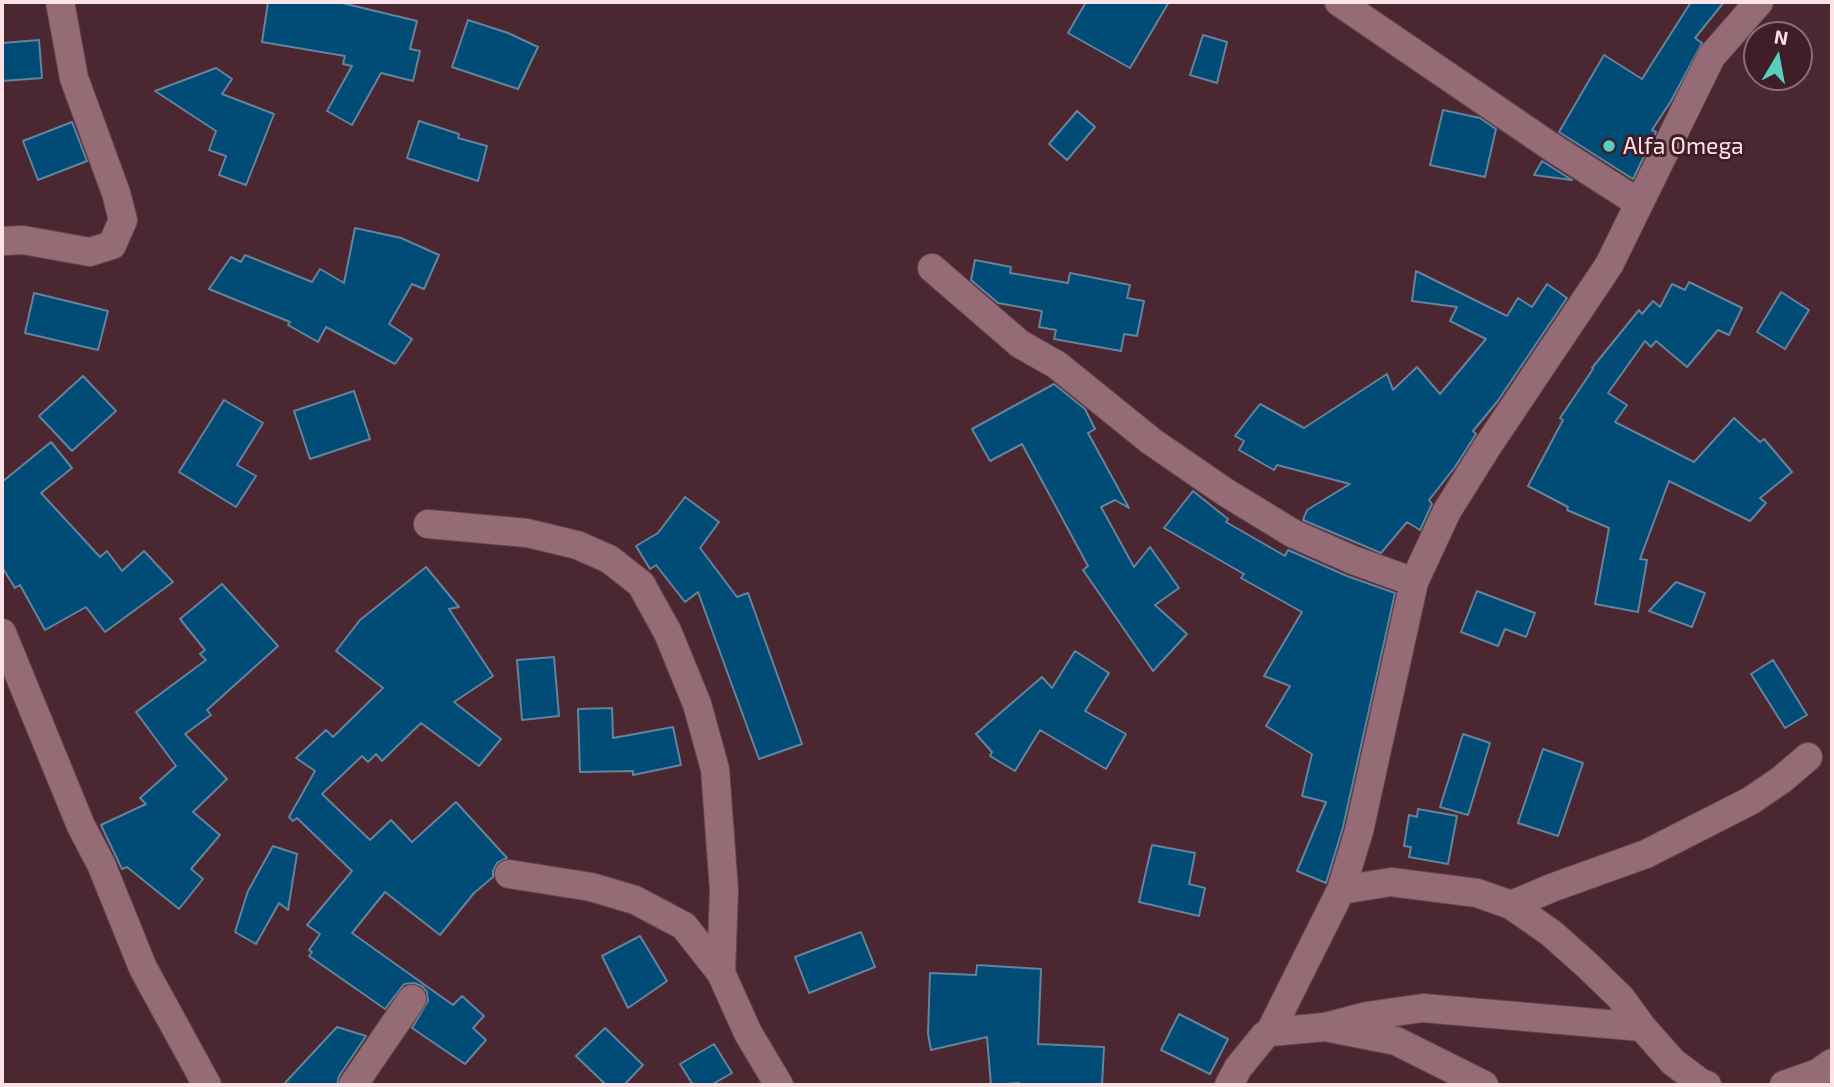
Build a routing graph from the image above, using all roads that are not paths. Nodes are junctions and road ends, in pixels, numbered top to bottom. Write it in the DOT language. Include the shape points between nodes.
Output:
graph roads {
  1 [pos="60,2"];
  2 [pos="1339,2"];
  3 [pos="1759,2"];
  4 [pos="1639,202"];
  5 [pos="2,241"];
  6 [pos="932,268"];
  7 [pos="428,524"];
  8 [pos="1414,582"];
  9 [pos="2,633"];
  10 [pos="1808,757"];
  11 [pos="509,874"];
  12 [pos="1341,890"];
  13 [pos="1511,905"];
  14 [pos="721,973"];
  15 [pos="412,999"];
  16 [pos="1325,1027"];
  17 [pos="1642,1027"];
  18 [pos="1270,1032"];
  19 [pos="1832,1063"];
  20 [pos="207,1085"];
  21 [pos="353,1085"];
  22 [pos="779,1085"];
  23 [pos="1229,1085"];
  24 [pos="1484,1085"];
  25 [pos="1707,1085"];
  26 [pos="1784,1085"];
  1 -- 5 [label="street" via="74,78 122,220 112,245 90,252 23,240"];
  2 -- 4 [label="street"];
  3 -- 4 [label="street" via="1711,57"];
  4 -- 8 [label="street" via="1609,265 1447,511"];
  6 -- 8 [label="street" via="1020,344 1057,365 1151,441 1225,492 1294,534"];
  7 -- 14 [label="street" via="527,533 577,545 609,559 641,584 668,633 715,769 724,891"];
  8 -- 12 [label="street" via="1366,803"];
  9 -- 20 [label="street" via="143,968"];
  10 -- 13 [label="street" via="1750,801 1646,854"];
  11 -- 14 [label="street" via="590,887 635,900 684,926"];
  12 -- 13 [label="street" via="1391,882 1477,893"];
  12 -- 18 [label="street"];
  13 -- 17 [label="street" via="1587,965 1621,998"];
  14 -- 22 [label="street" via="748,1033"];
  15 -- 21 [label="street"];
  16 -- 17 [label="street" via="1423,1008"];
  16 -- 18 [label="street"];
  16 -- 24 [label="street" via="1396,1041"];
  17 -- 25 [label="street" via="1673,1062"];
  18 -- 23 [label="street"];
  19 -- 26 [label="street"];
}
